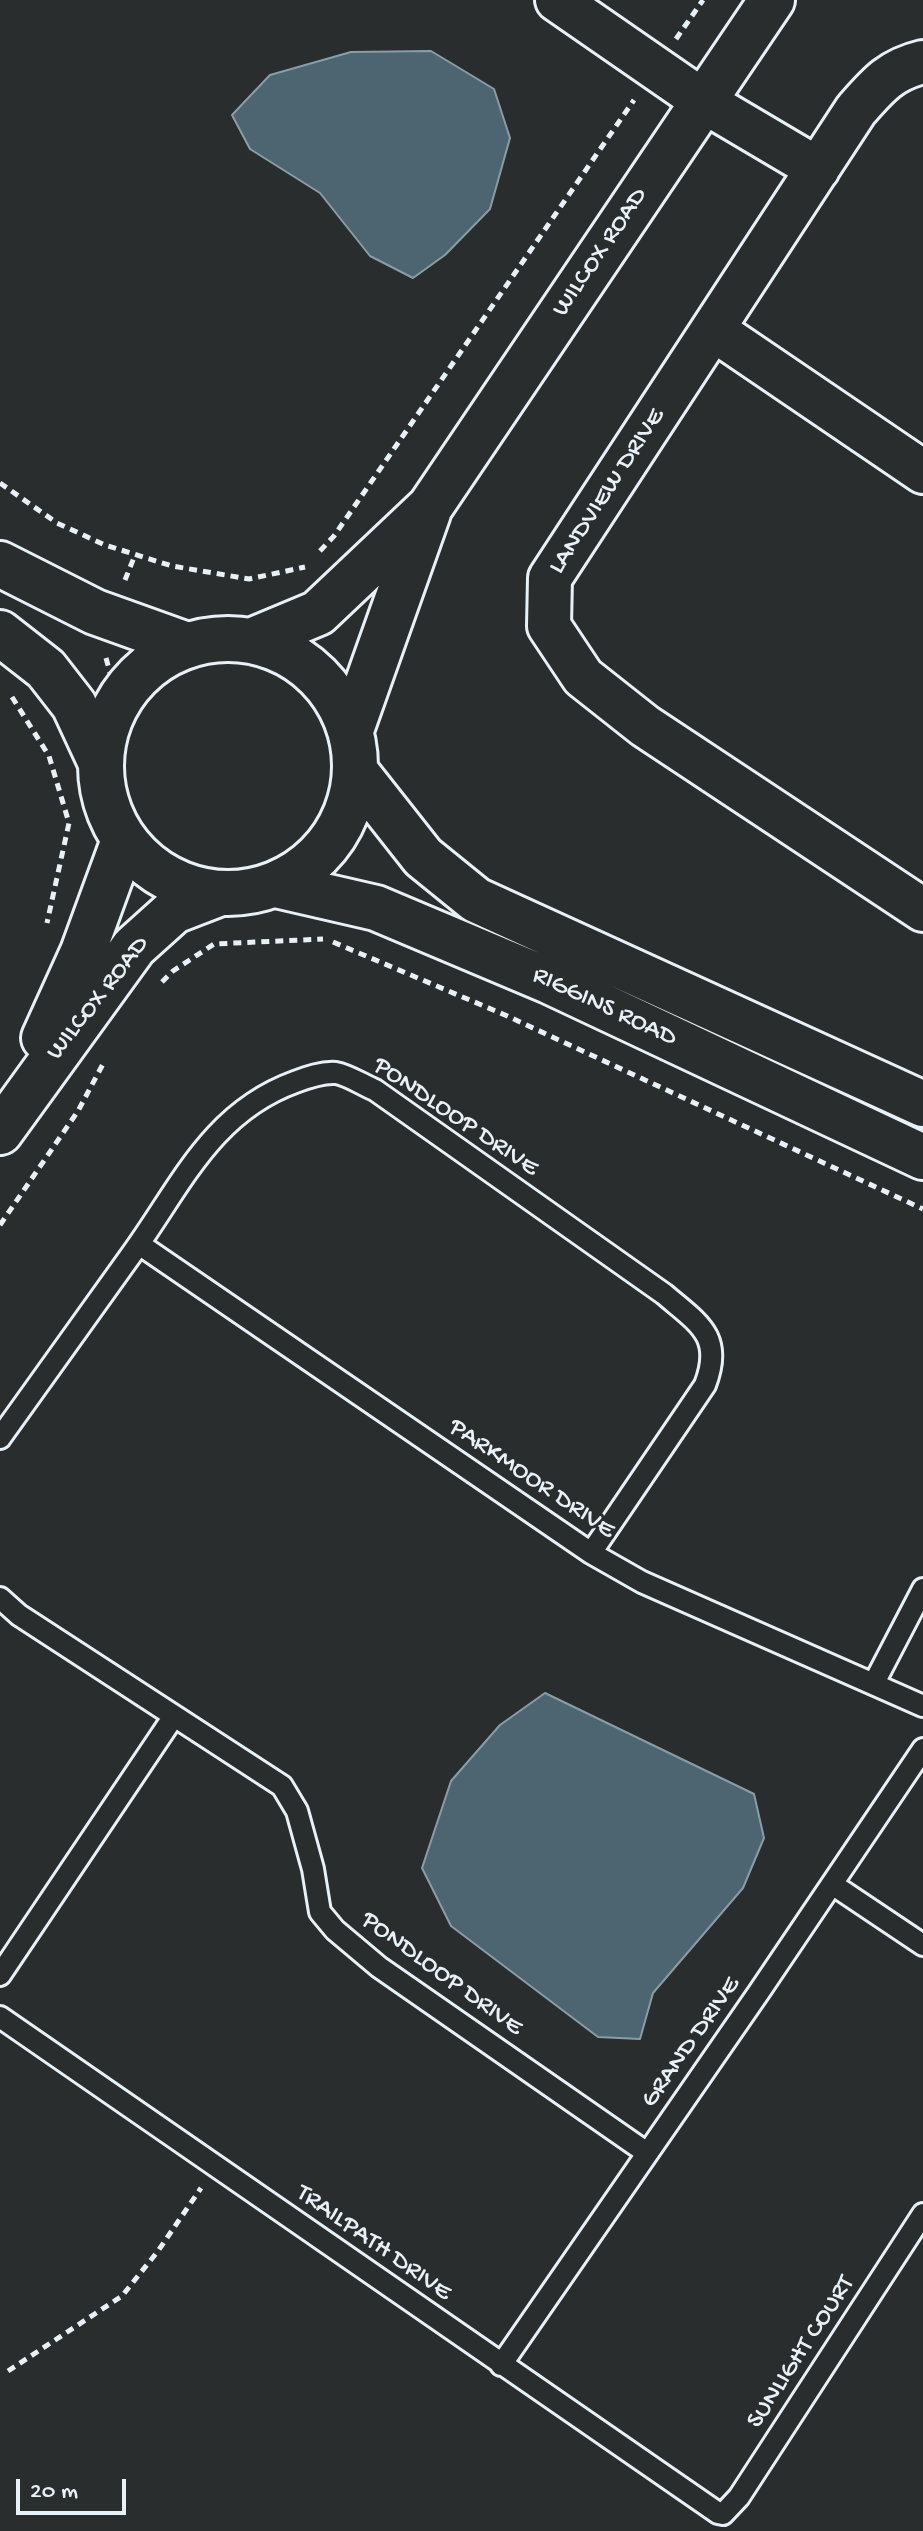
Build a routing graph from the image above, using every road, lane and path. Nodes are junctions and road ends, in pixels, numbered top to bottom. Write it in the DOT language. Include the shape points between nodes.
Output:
graph roads {
  1 [pos="557,0"];
  2 [pos="703,0"];
  3 [pos="772,0"];
  4 [pos="923,62"];
  5 [pos="656,68"];
  6 [pos="703,101"];
  7 [pos="818,169"];
  8 [pos="714,330"];
  9 [pos="923,472"];
  10 [pos="0,483"];
  11 [pos="430,507"];
  12 [pos="0,564"];
  13 [pos="0,633"];
  14 [pos="251,641"];
  15 [pos="187,645"];
  16 [pos="354,751"];
  17 [pos="100,761"];
  18 [pos="124,840"];
  19 [pos="276,885"];
  20 [pos="218,894"];
  21 [pos="923,910"];
  22 [pos="153,991"];
  23 [pos="104,1060"];
  24 [pos="923,1104"];
  25 [pos="0,1131"];
  26 [pos="923,1157"];
  27 [pos="923,1209"];
  28 [pos="0,1225"];
  29 [pos="139,1244"];
  30 [pos="0,1438"];
  31 [pos="591,1553"];
  32 [pos="923,1589"];
  33 [pos="0,1598"];
  34 [pos="874,1683"];
  35 [pos="923,1706"];
  36 [pos="174,1716"];
  37 [pos="923,1749"];
  38 [pos="832,1884"];
  39 [pos="923,1945"];
  40 [pos="0,1975"];
  41 [pos="0,2017"];
  42 [pos="647,2153"];
  43 [pos="215,2167"];
  44 [pos="923,2214"];
  45 [pos="501,2365"];
  46 [pos="8,2371"];
  47 [pos="718,2513"];
  1 -- 5 [label="street"];
  2 -- 5 [label="path"];
  3 -- 6 [label="main road, WILCOX ROAD"];
  4 -- 7 [label="street, LANDVIEW DRIVE" via="881,81"];
  5 -- 6 [label="street"];
  5 -- 10 [label="path" via="334,536 306,567 249,579 172,566 57,523"];
  6 -- 7 [label="street"];
  6 -- 11 [label="main road, WILCOX ROAD"];
  7 -- 8 [label="street, LANDVIEW DRIVE"];
  8 -- 9 [label="street"];
  8 -- 21 [label="street, LANDVIEW DRIVE" via="550,578 549,626 583,677 645,726"];
  11 -- 14 [label="main road, WILCOX ROAD" via="318,613"];
  11 -- 16 [label="main road, WILCOX ROAD"];
  12 -- 15 [label="main road" via="95,612"];
  13 -- 17 [label="main road" via="46,669 74,705"];
  14 -- 15 [label="main road"];
  14 -- 16 [label="main road" via="284,652 313,671 336,698"];
  15 -- 17 [label="main road" via="153,662 126,689 108,724"];
  16 -- 19 [label="main road" via="350,808 333,840 308,867"];
  16 -- 24 [label="main road, RIGGINS ROAD" via="423,857 476,900"];
  17 -- 18 [label="main road" via="105,803"];
  18 -- 20 [label="main road" via="165,878"];
  18 -- 25 [label="main road, WILCOX ROAD" via="83,952"];
  19 -- 20 [label="main road"];
  19 -- 26 [label="main road, RIGGINS ROAD" via="376,908 549,981"];
  20 -- 25 [label="main road, WILCOX ROAD" via="174,911 134,947"];
  22 -- 27 [label="path" via="214,944 326,939 505,1015"];
  23 -- 28 [label="path" via="78,1111"];
  29 -- 30 [label="lane, PONDLOOP DRIVE"];
  29 -- 31 [label="lane, PARKMOOR DRIVE"];
  29 -- 31 [label="lane, PONDLOOP DRIVE" via="200,1151 255,1102 313,1075 338,1073 375,1090 664,1294 702,1327 713,1348 705,1385"];
  31 -- 34 [label="lane, PARKMOOR DRIVE" via="642,1582"];
  32 -- 34 [label="lane"];
  33 -- 36 [label="lane, PONDLOOP DRIVE"];
  34 -- 35 [label="lane, PARKMOOR DRIVE"];
  36 -- 40 [label="lane"];
  36 -- 42 [label="lane, PONDLOOP DRIVE" via="282,1786 297,1811 320,1912 335,1930 379,1967"];
  37 -- 38 [label="lane, GRAND DRIVE"];
  38 -- 39 [label="lane"];
  38 -- 42 [label="lane, GRAND DRIVE"];
  41 -- 43 [label="lane, TRAILPATH DRIVE"];
  42 -- 45 [label="lane, GRAND DRIVE"];
  43 -- 45 [label="lane, TRAILPATH DRIVE"];
  43 -- 46 [label="path" via="122,2296"];
  44 -- 47 [label="lane, SUNLIGHT COURT" via="739,2497"];
  45 -- 47 [label="lane, TRAILPATH DRIVE"];
}
